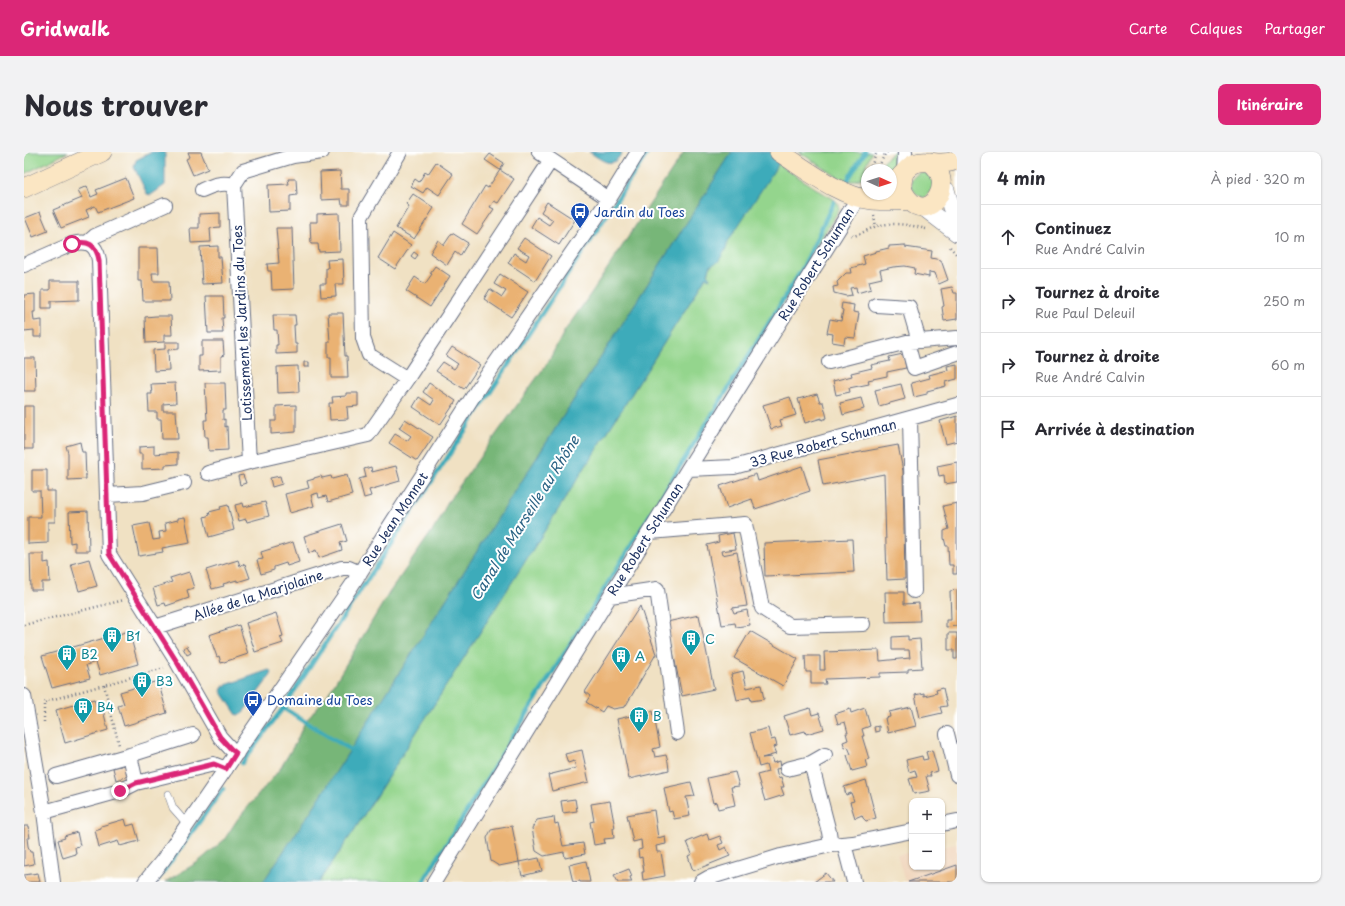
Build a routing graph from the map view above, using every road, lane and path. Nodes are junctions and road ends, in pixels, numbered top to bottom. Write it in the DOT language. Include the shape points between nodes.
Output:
graph roads {
  1 [pos="102,152"];
  2 [pos="322,152"];
  3 [pos="400,152"];
  4 [pos="638,152"];
  5 [pos="779,152"];
  6 [pos="877,152"];
  7 [pos="887,152"];
  8 [pos="905,152"];
  9 [pos="545,156"];
  10 [pos="926,157"];
  11 [pos="957,160"];
  12 [pos="872,164"];
  13 [pos="880,164"];
  14 [pos="898,179"];
  15 [pos="950,183"];
  16 [pos="234,185"];
  17 [pos="24,188"];
  18 [pos="202,190"];
  19 [pos="861,194"];
  20 [pos="608,198"];
  21 [pos="894,200"];
  22 [pos="916,204"];
  23 [pos="166,205"];
  24 [pos="957,222"];
  25 [pos="839,228"];
  26 [pos="929,231"];
  27 [pos="951,238"];
  28 [pos="87,243"];
  29 [pos="957,255"];
  30 [pos="24,265"];
  31 [pos="876,305"];
  32 [pos="957,338"];
  33 [pos="913,342"];
  34 [pos="957,353"];
  35 [pos="829,362"];
  36 [pos="407,379"];
  37 [pos="957,406"];
  38 [pos="910,419"];
  39 [pos="249,462"];
  40 [pos="688,469"];
  41 [pos="208,473"];
  42 [pos="184,483"];
  43 [pos="107,495"];
  44 [pos="650,532"];
  45 [pos="360,573"];
  46 [pos="914,591"];
  47 [pos="610,596"];
  48 [pos="128,599"];
  49 [pos="863,624"];
  50 [pos="24,625"];
  51 [pos="155,627"];
  52 [pos="168,667"];
  53 [pos="104,685"];
  54 [pos="24,696"];
  55 [pos="45,730"];
  56 [pos="677,733"];
  57 [pos="947,734"];
  58 [pos="194,735"];
  59 [pos="236,753"];
  60 [pos="825,755"];
  61 [pos="126,756"];
  62 [pos="811,763"];
  63 [pos="226,769"];
  64 [pos="787,769"];
  65 [pos="957,775"];
  66 [pos="56,776"];
  67 [pos="136,783"];
  68 [pos="168,794"];
  69 [pos="44,812"];
  70 [pos="957,821"];
  71 [pos="945,823"];
  72 [pos="187,824"];
  73 [pos="909,832"];
  74 [pos="838,844"];
  75 [pos="53,882"];
  76 [pos="145,882"];
  77 [pos="434,882"];
  78 [pos="701,882"];
  79 [pos="854,882"];
  1 -- 17 [label="main road"];
  2 -- 16 [label="street" via="293,156 243,171"];
  3 -- 36 [label="street" via="361,217 363,338 369,355"];
  4 -- 20 [label="street, Rue Jean Monnet"];
  5 -- 19 [label="main road" via="844,192"];
  6 -- 12 [label="path"];
  7 -- 13 [label="path"];
  8 -- 14 [label="street"];
  9 -- 20 [label="street"];
  9 -- 36 [label="street"];
  10 -- 11 [label="main road" via="942,163"];
  10 -- 14 [label="main road" via="909,167"];
  10 -- 15 [label="main road" via="942,170"];
  14 -- 22 [label="main road" via="902,181 905,196"];
  15 -- 22 [label="main road" via="938,202 931,206"];
  15 -- 24 [label="street" via="951,207"];
  16 -- 18 [label="street" via="217,183"];
  16 -- 39 [label="street, Lotissement les Jardins du Toes"];
  19 -- 25 [label="street, Rue Robert Schuman"];
  20 -- 45 [label="street, Rue Jean Monnet" via="481,384"];
  21 -- 22 [label="main road"];
  22 -- 27 [label="street"];
  23 -- 28 [label="street" via="95,236"];
  25 -- 26 [label="path" via="853,236 876,227 902,224"];
  25 -- 40 [label="street, Rue Robert Schuman"];
  27 -- 29 [label="path"];
  28 -- 30 [label="street" via="72,244"];
  28 -- 43 [label="street" via="94,247 99,260"];
  31 -- 33 [label="street" via="909,307"];
  32 -- 33 [label="street"];
  33 -- 34 [label="street" via="914,368"];
  33 -- 35 [label="street"];
  36 -- 39 [label="street" via="368,435"];
  37 -- 38 [label="street, 33 Rue Robert Schuman"];
  38 -- 40 [label="street, 33 Rue Robert Schuman" via="734,468"];
  38 -- 46 [label="street"];
  39 -- 41 [label="street"];
  40 -- 44 [label="street, Rue Robert Schuman"];
  42 -- 43 [label="street" via="143,493"];
  43 -- 51 [label="street" via="109,554"];
  44 -- 47 [label="street, Rue Robert Schuman"];
  44 -- 49 [label="street" via="745,524 762,608 790,626"];
  45 -- 51 [label="street, Allée de la Marjolaine" via="342,568"];
  45 -- 59 [label="street, Rue Jean Monnet"];
  47 -- 56 [label="street" via="657,589"];
  47 -- 77 [label="street, Rue Robert Schuman"];
  48 -- 50 [label="path"];
  51 -- 59 [label="street" via="220,737"];
  52 -- 53 [label="path"];
  53 -- 55 [label="path" via="46,701"];
  53 -- 61 [label="path"];
  54 -- 69 [label="street"];
  57 -- 65 [label="street"];
  58 -- 61 [label="street"];
  59 -- 63 [label="street, Rue Jean Monnet"];
  60 -- 62 [label="street"];
  61 -- 66 [label="street"];
  61 -- 67 [label="street"];
  62 -- 64 [label="street"];
  62 -- 74 [label="street" via="829,832"];
  63 -- 67 [label="street" via="214,764"];
  63 -- 72 [label="street, Rue Jean Monnet"];
  67 -- 69 [label="street" via="120,791"];
  68 -- 72 [label="lane" via="173,808"];
  69 -- 75 [label="street"];
  70 -- 71 [label="street"];
  72 -- 76 [label="street, Rue Jean Monnet"];
  73 -- 74 [label="street"];
  74 -- 78 [label="street" via="781,856"];
  74 -- 79 [label="street"];
}
